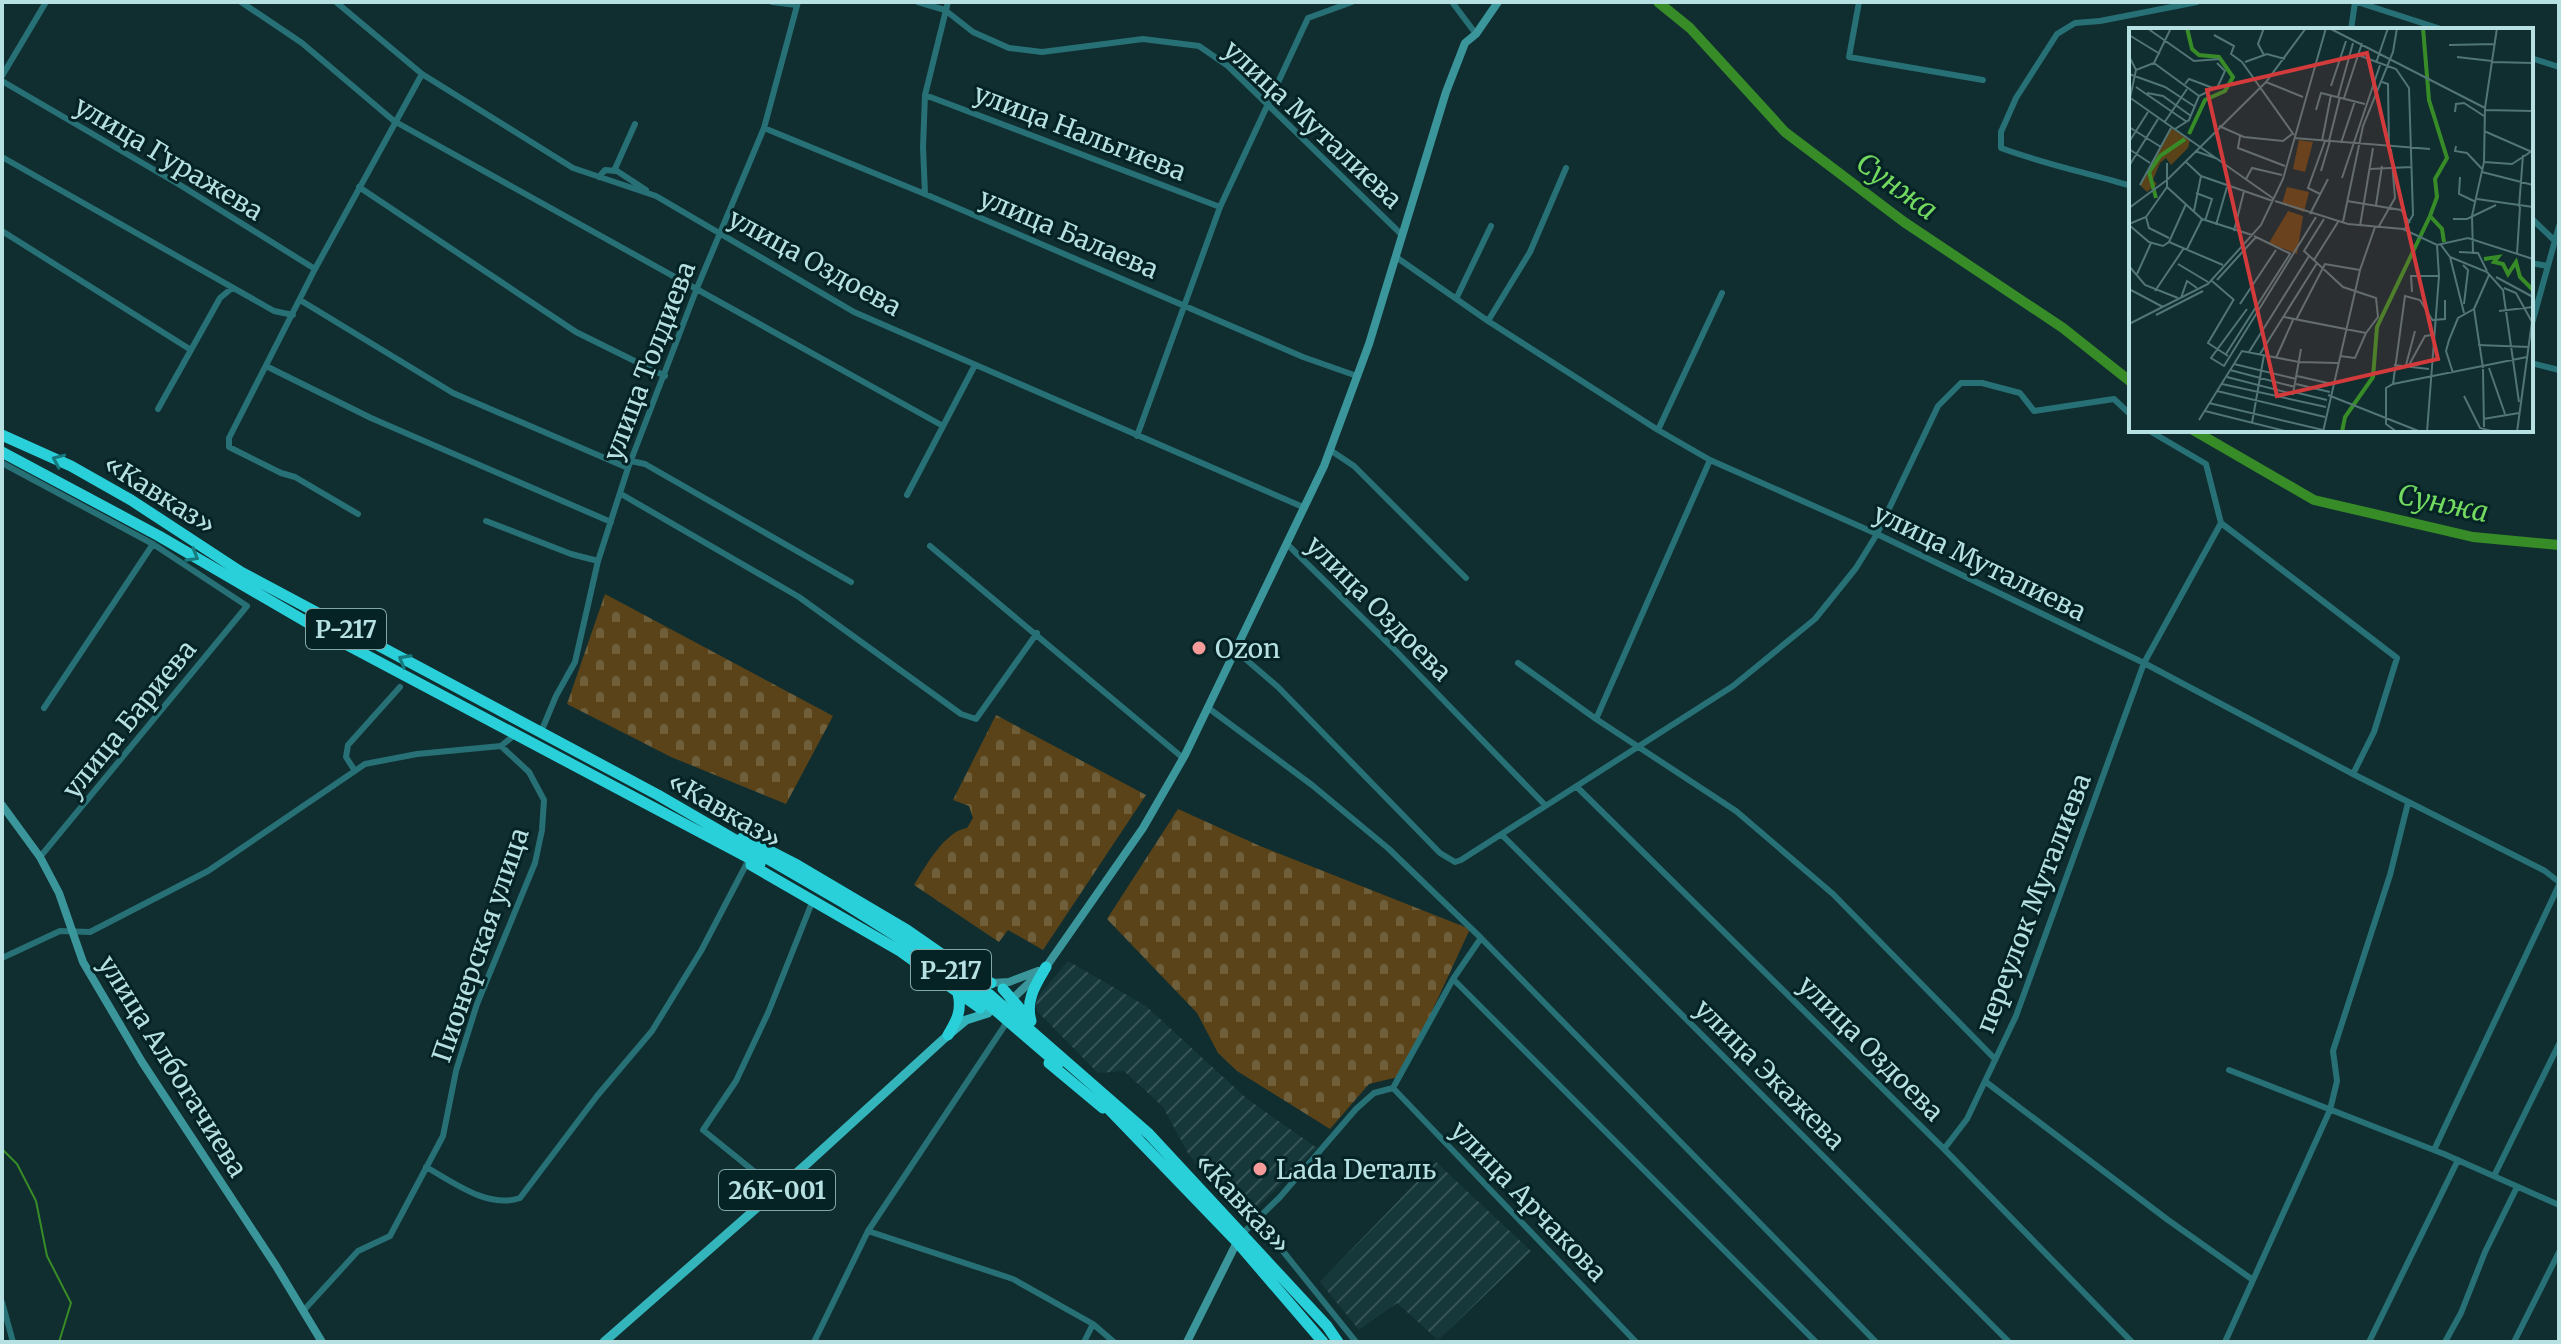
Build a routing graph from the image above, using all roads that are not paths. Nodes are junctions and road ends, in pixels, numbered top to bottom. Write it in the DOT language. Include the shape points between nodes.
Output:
graph roads {
  1 [pos="46,2"];
  2 [pos="241,2"];
  3 [pos="336,2"];
  4 [pos="772,2"];
  5 [pos="918,2"];
  6 [pos="948,2"];
  7 [pos="1352,2"];
  8 [pos="1452,2"];
  9 [pos="1498,2"];
  10 [pos="1859,2"];
  11 [pos="2197,2"];
  12 [pos="2356,2"];
  13 [pos="797,4"];
  14 [pos="945,10"];
  15 [pos="2351,28"];
  16 [pos="2438,28"];
  17 [pos="1476,34"];
  18 [pos="2533,59"];
  19 [pos="2559,67"];
  20 [pos="422,74"];
  21 [pos="2,79"];
  22 [pos="1983,80"];
  23 [pos="925,95"];
  24 [pos="1267,103"];
  25 [pos="394,121"];
  26 [pos="635,124"];
  27 [pos="764,128"];
  28 [pos="2,157"];
  29 [pos="1566,168"];
  30 [pos="614,171"];
  31 [pos="599,177"];
  32 [pos="2129,185"];
  33 [pos="359,187"];
  34 [pos="925,194"];
  35 [pos="656,196"];
  36 [pos="1220,207"];
  37 [pos="2533,220"];
  38 [pos="1491,226"];
  39 [pos="2559,226"];
  40 [pos="2,231"];
  41 [pos="721,234"];
  42 [pos="1403,236"];
  43 [pos="2554,240"];
  44 [pos="1396,257"];
  45 [pos="2533,263"];
  46 [pos="2548,266"];
  47 [pos="315,269"];
  48 [pos="232,288"];
  49 [pos="697,288"];
  50 [pos="1722,293"];
  51 [pos="1456,299"];
  52 [pos="300,300"];
  53 [pos="1183,304"];
  54 [pos="293,315"];
  55 [pos="2533,320"];
  56 [pos="1488,321"];
  57 [pos="191,350"];
  58 [pos="2533,364"];
  59 [pos="975,365"];
  60 [pos="266,366"];
  61 [pos="2559,370"];
  62 [pos="665,376"];
  63 [pos="1357,376"];
  64 [pos="158,409"];
  65 [pos="2129,413"];
  66 [pos="943,426"];
  67 [pos="1658,430"];
  68 [pos="2151,432"];
  69 [pos="2,435"];
  70 [pos="1137,436"];
  71 [pos="1330,450"];
  72 [pos="2,452"];
  73 [pos="1710,460"];
  74 [pos="2,463"];
  75 [pos="630,464"];
  76 [pos="621,494"];
  77 [pos="907,495"];
  78 [pos="1303,507"];
  79 [pos="358,514"];
  80 [pos="486,521"];
  81 [pos="611,522"];
  82 [pos="2221,523"];
  83 [pos="1877,534"];
  84 [pos="1286,543"];
  85 [pos="153,544"];
  86 [pos="930,546"];
  87 [pos="598,561"];
  88 [pos="1466,578"];
  89 [pos="851,582"];
  90 [pos="1037,633"];
  91 [pos="1235,650"];
  92 [pos="1518,663"];
  93 [pos="2144,663"];
  94 [pos="400,687"];
  95 [pos="1207,707"];
  96 [pos="44,708"];
  97 [pos="1596,719"];
  98 [pos="517,733"];
  99 [pos="540,734"];
  100 [pos="501,746"];
  101 [pos="1638,746"];
  102 [pos="1183,758"];
  103 [pos="355,771"];
  104 [pos="2353,774"];
  105 [pos="1577,787"];
  106 [pos="2408,803"];
  107 [pos="2,805"];
  108 [pos="1545,805"];
  109 [pos="694,816"];
  110 [pos="680,819"];
  111 [pos="1502,835"];
  112 [pos="40,857"];
  113 [pos="747,863"];
  114 [pos="773,867"];
  115 [pos="2559,884"];
  116 [pos="813,900"];
  117 [pos="73,930"];
  118 [pos="1481,938"];
  119 [pos="2,958"];
  120 [pos="1046,967"];
  121 [pos="1453,979"];
  122 [pos="991,983"];
  123 [pos="1003,989"];
  124 [pos="958,993"];
  125 [pos="988,1005"];
  126 [pos="1031,1021"];
  127 [pos="1005,1025"];
  128 [pos="948,1035"];
  129 [pos="2559,1044"];
  130 [pos="1994,1058"];
  131 [pos="2229,1070"];
  132 [pos="1986,1082"];
  133 [pos="1393,1088"];
  134 [pos="2330,1110"];
  135 [pos="1144,1137"];
  136 [pos="1944,1149"];
  137 [pos="2434,1150"];
  138 [pos="2458,1160"];
  139 [pos="426,1167"];
  140 [pos="2494,1176"];
  141 [pos="2517,1187"];
  142 [pos="777,1190"];
  143 [pos="2559,1192"];
  144 [pos="2556,1204"];
  145 [pos="1257,1219"];
  146 [pos="868,1231"];
  147 [pos="1240,1238"];
  148 [pos="2559,1252"];
  149 [pos="2253,1280"];
  150 [pos="2,1302"];
  151 [pos="304,1310"];
  152 [pos="1093,1324"];
  153 [pos="13,1342"];
  154 [pos="322,1342"];
  155 [pos="604,1342"];
  156 [pos="814,1342"];
  157 [pos="1084,1342"];
  158 [pos="1114,1342"];
  159 [pos="1187,1342"];
  160 [pos="1323,1342"];
  161 [pos="1338,1342"];
  162 [pos="1356,1342"];
  163 [pos="1636,1342"];
  164 [pos="1816,1342"];
  165 [pos="1876,1342"];
  166 [pos="2009,1342"];
  167 [pos="2132,1342"];
  168 [pos="2225,1342"];
  169 [pos="2369,1342"];
  170 [pos="2445,1342"];
  171 [pos="2514,1342"];
  1 -- 21 [label="street"];
  2 -- 25 [label="street" via="302,43"];
  3 -- 20 [label="street, улица Оздоева"];
  4 -- 13 [label="street"];
  5 -- 14 [label="street, улица Муталиева"];
  6 -- 14 [label="street"];
  7 -- 24 [label="street" via="1308,18"];
  8 -- 17 [label="street"];
  9 -- 17 [label="main road"];
  10 -- 22 [label="street" via="1849,57"];
  11 -- 32 [label="street" via="2075,23 2057,34 2001,132 2001,148"];
  12 -- 15 [label="street"];
  12 -- 16 [label="street"];
  13 -- 27 [label="street, улица Толдиева"];
  14 -- 23 [label="street"];
  14 -- 24 [label="street, улица Муталиева" via="973,32 1009,48 1042,52 1143,39 1199,46"];
  17 -- 42 [label="main road" via="1465,43 1446,92"];
  18 -- 19 [label="street"];
  20 -- 25 [label="street"];
  20 -- 31 [label="street, улица Оздоева" via="573,168"];
  21 -- 47 [label="street, улица Гуражева"];
  23 -- 34 [label="street"];
  23 -- 36 [label="street, улица Нальгиева"];
  24 -- 36 [label="street"];
  24 -- 42 [label="street, улица Муталиева"];
  25 -- 33 [label="street"];
  25 -- 49 [label="street"];
  26 -- 30 [label="street"];
  27 -- 34 [label="street, улица Балаева"];
  27 -- 41 [label="street, улица Толдиева"];
  28 -- 48 [label="street"];
  29 -- 56 [label="street" via="1530,252"];
  30 -- 31 [label="street" via="605,170"];
  30 -- 35 [label="street"];
  31 -- 35 [label="street, улица Оздоева"];
  33 -- 47 [label="street"];
  33 -- 62 [label="street" via="576,332"];
  34 -- 53 [label="street, улица Балаева"];
  35 -- 41 [label="street, улица Оздоева"];
  36 -- 53 [label="street"];
  37 -- 43 [label="street"];
  38 -- 51 [label="street"];
  39 -- 43 [label="street"];
  40 -- 57 [label="street"];
  41 -- 49 [label="street, улица Толдиева"];
  41 -- 59 [label="street, улица Оздоева" via="854,312"];
  42 -- 44 [label="main road"];
  43 -- 46 [label="street"];
  44 -- 51 [label="street, улица Муталиева"];
  44 -- 63 [label="main road"];
  45 -- 46 [label="street"];
  46 -- 55 [label="street"];
  47 -- 52 [label="street"];
  48 -- 54 [label="street" via="274,311"];
  48 -- 57 [label="street" via="220,298"];
  49 -- 62 [label="street, улица Толдиева"];
  49 -- 66 [label="street"];
  50 -- 67 [label="street"];
  51 -- 56 [label="street, улица Муталиева"];
  52 -- 54 [label="street"];
  52 -- 75 [label="street" via="453,393"];
  53 -- 63 [label="street, улица Балаева"];
  53 -- 70 [label="street"];
  54 -- 60 [label="street"];
  56 -- 67 [label="street, улица Муталиева"];
  57 -- 64 [label="street"];
  58 -- 61 [label="street"];
  59 -- 66 [label="street"];
  59 -- 70 [label="street, улица Оздоева"];
  60 -- 79 [label="street" via="229,447"];
  60 -- 81 [label="street" via="371,418"];
  62 -- 75 [label="street, улица Толдиева"];
  63 -- 71 [label="main road"];
  65 -- 83 [label="street" via="2114,399 2034,411 2020,393 1961,383 1938,406"];
  66 -- 77 [label="street"];
  67 -- 73 [label="street, улица Муталиева"];
  68 -- 82 [label="street" via="2206,464"];
  99 -- 69 [label="highway, «Кавказ» / Р-217, one-way" via="241,572 95,479"];
  70 -- 78 [label="street, улица Оздоева"];
  71 -- 78 [label="main road"];
  71 -- 88 [label="street" via="1354,466"];
  72 -- 98 [label="highway, «Кавказ» / Р-217, one-way" via="334,638"];
  73 -- 83 [label="street, улица Муталиева"];
  73 -- 97 [label="street"];
  74 -- 85 [label="street"];
  75 -- 76 [label="street, улица Толдиева"];
  75 -- 89 [label="street" via="645,464"];
  76 -- 81 [label="street, улица Толдиева"];
  76 -- 90 [label="street" via="799,597 961,714 976,719"];
  78 -- 84 [label="main road"];
  80 -- 87 [label="street"];
  81 -- 87 [label="street, улица Толдиева"];
  82 -- 93 [label="street, переулок Муталиева"];
  82 -- 104 [label="street" via="2397,658 2374,732"];
  83 -- 93 [label="street, улица Муталиева"];
  83 -- 101 [label="street" via="1815,619 1733,686"];
  84 -- 91 [label="main road"];
  84 -- 108 [label="street, улица Оздоева"];
  85 -- 96 [label="street"];
  85 -- 112 [label="street, улица Бариева" via="247,606"];
  86 -- 90 [label="street"];
  87 -- 99 [label="street, улица Толдиева" via="575,662"];
  90 -- 102 [label="street"];
  91 -- 95 [label="main road"];
  91 -- 111 [label="street" via="1440,853 1455,862"];
  92 -- 97 [label="street"];
  93 -- 104 [label="street, улица Муталиева"];
  93 -- 130 [label="street, переулок Муталиева" via="2016,1016"];
  94 -- 103 [label="street" via="348,745 346,757"];
  95 -- 102 [label="main road"];
  95 -- 118 [label="street" via="1389,849"];
  97 -- 101 [label="street"];
  98 -- 100 [label="street"];
  98 -- 110 [label="highway, «Кавказ» / Р-217"];
  99 -- 109 [label="highway, «Кавказ» / Р-217"];
  100 -- 103 [label="street" via="417,754 365,764"];
  100 -- 139 [label="street, Пионерская улица" via="529,772 544,800 542,830 535,863 473,1017 443,1136"];
  101 -- 105 [label="street"];
  101 -- 130 [label="street" via="1736,811 1833,894"];
  102 -- 120 [label="main road" via="1143,828"];
  103 -- 117 [label="street" via="208,871 90,932"];
  104 -- 106 [label="street, улица Муталиева"];
  105 -- 108 [label="street"];
  105 -- 136 [label="street, улица Оздоева"];
  106 -- 115 [label="street, улица Муталиева" via="2545,871"];
  106 -- 134 [label="street" via="2333,1051 2337,1081"];
  107 -- 112 [label="main road, улица Албогачиева"];
  108 -- 111 [label="street"];
  109 -- 114 [label="highway, «Кавказ» / Р-217"];
  109 -- 122 [label="highway" via="797,865"];
  110 -- 113 [label="highway, Р-217"];
  110 -- 114 [label="highway, «Кавказ» / Р-217"];
  111 -- 166 [label="street, улица Экажева"];
  112 -- 117 [label="main road, улица Албогачиева"];
  113 -- 116 [label="highway, Р-217"];
  113 -- 139 [label="street" via="652,1031 520,1198 488,1198"];
  114 -- 135 [label="highway, «Кавказ» / Р-217" via="844,903 990,995"];
  115 -- 137 [label="street"];
  116 -- 124 [label="highway, Р-217" via="900,951"];
  116 -- 142 [label="street" via="736,1081 703,1130"];
  117 -- 119 [label="street"];
  117 -- 151 [label="main road, улица Албогачиева" via="83,962 142,1062"];
  118 -- 121 [label="street"];
  118 -- 165 [label="street"];
  120 -- 122 [label="main road" via="1009,982"];
  120 -- 125 [label="main road"];
  120 -- 126 [label="highway" via="1031,994"];
  121 -- 133 [label="street"];
  121 -- 164 [label="street"];
  122 -- 123 [label="main road"];
  122 -- 125 [label="main road" via="982,986"];
  123 -- 125 [label="highway"];
  124 -- 125 [label="highway"];
  124 -- 128 [label="highway" via="959,1017"];
  125 -- 126 [label="highway"];
  125 -- 127 [label="highway, «Кавказ» / Р-217"];
  125 -- 128 [label="main road"];
  125 -- 128 [label="main road"];
  126 -- 135 [label="highway" via="1114,1095"];
  127 -- 135 [label="highway, «Кавказ» / Р-217"];
  127 -- 146 [label="street"];
  128 -- 142 [label="main road, 26К-001"];
  129 -- 140 [label="street"];
  130 -- 132 [label="street, переулок Муталиева"];
  131 -- 134 [label="street"];
  132 -- 136 [label="street, переулок Муталиева"];
  132 -- 149 [label="street"];
  133 -- 145 [label="street" via="1374,1093 1356,1109"];
  133 -- 163 [label="street, улица Арчакова"];
  134 -- 137 [label="street"];
  134 -- 149 [label="street"];
  135 -- 147 [label="highway, «Кавказ» / Р-217"];
  136 -- 167 [label="street, улица Оздоева"];
  137 -- 138 [label="street"];
  138 -- 140 [label="street"];
  138 -- 169 [label="street"];
  139 -- 151 [label="street, Пионерская улица" via="390,1236 358,1251"];
  140 -- 141 [label="street"];
  141 -- 144 [label="street"];
  141 -- 170 [label="street"];
  142 -- 155 [label="main road, 26К-001"];
  143 -- 144 [label="street"];
  145 -- 147 [label="street"];
  145 -- 162 [label="street"];
  146 -- 152 [label="street" via="1013,1279"];
  146 -- 156 [label="street"];
  147 -- 159 [label="main road"];
  147 -- 160 [label="highway, «Кавказ» / Р-217"];
  147 -- 161 [label="highway, «Кавказ» / Р-217"];
  148 -- 171 [label="street"];
  149 -- 168 [label="street"];
  150 -- 153 [label="street"];
  151 -- 154 [label="main road, улица Албогачиева"];
  152 -- 157 [label="street"];
  152 -- 158 [label="street"];
}
